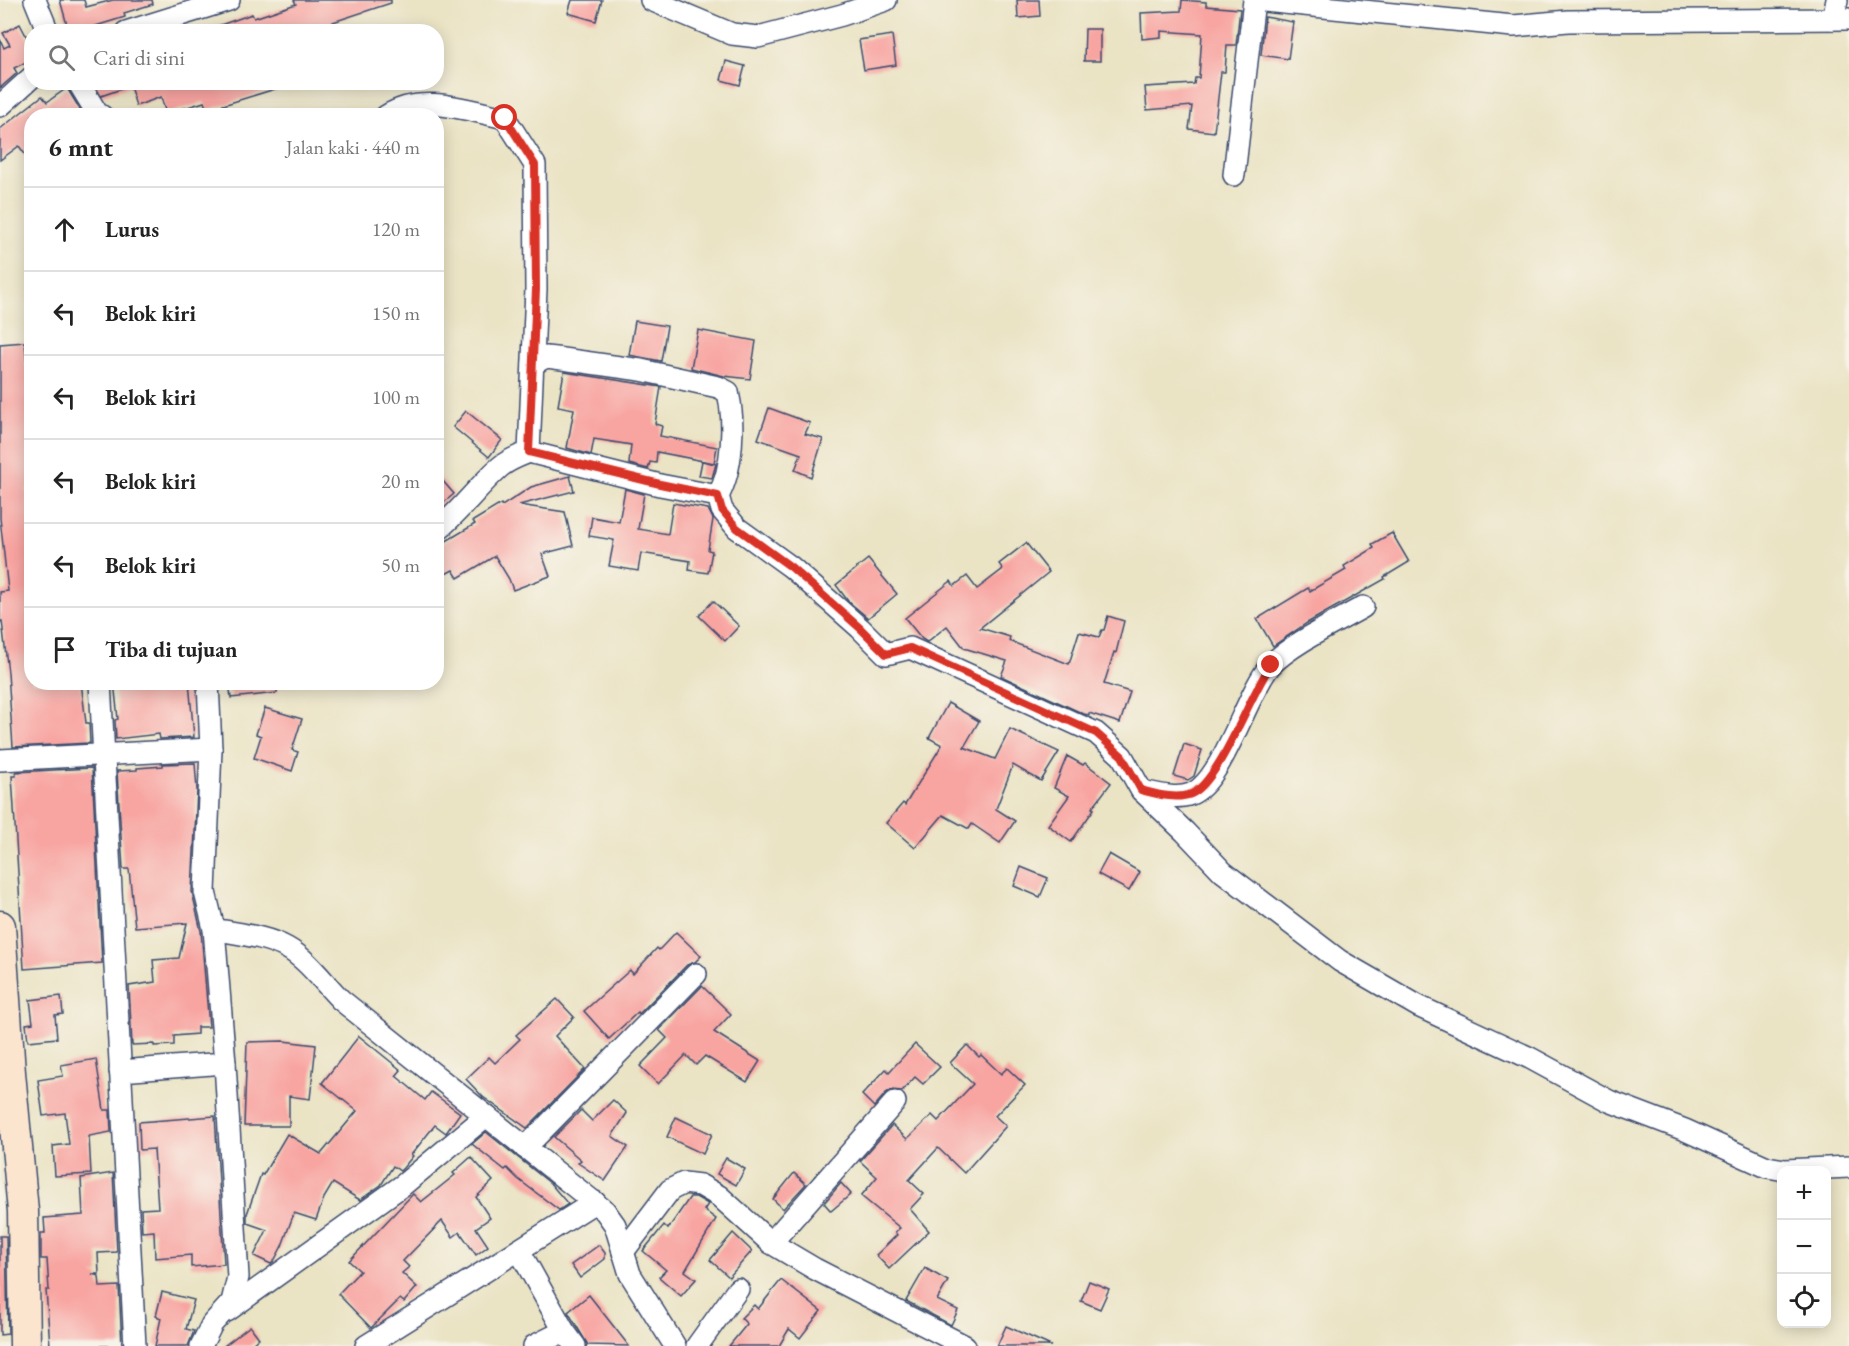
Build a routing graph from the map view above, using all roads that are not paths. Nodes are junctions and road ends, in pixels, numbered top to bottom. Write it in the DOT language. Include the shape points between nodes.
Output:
graph roads {
  1 [pos="35,0"];
  2 [pos="229,0"];
  3 [pos="651,0"];
  4 [pos="886,0"];
  5 [pos="1254,0"];
  6 [pos="1840,13"];
  7 [pos="45,24"];
  8 [pos="152,24"];
  9 [pos="24,84"];
  10 [pos="83,90"];
  11 [pos="0,106"];
  12 [pos="94,108"];
  13 [pos="406,108"];
  14 [pos="1234,175"];
  15 [pos="533,364"];
  16 [pos="529,452"];
  17 [pos="718,496"];
  18 [pos="444,524"];
  19 [pos="1363,607"];
  20 [pos="101,690"];
  21 [pos="208,690"];
  22 [pos="211,749"];
  23 [pos="105,753"];
  24 [pos="0,760"];
  25 [pos="1141,790"];
  26 [pos="0,926"];
  27 [pos="214,929"];
  28 [pos="696,974"];
  29 [pos="225,1063"];
  30 [pos="120,1071"];
  31 [pos="895,1102"];
  32 [pos="486,1116"];
  33 [pos="525,1148"];
  34 [pos="1849,1167"];
  35 [pos="595,1202"];
  36 [pos="771,1243"];
  37 [pos="519,1250"];
  38 [pos="623,1252"];
  39 [pos="738,1290"];
  40 [pos="219,1316"];
  41 [pos="569,1338"];
  42 [pos="25,1346"];
  43 [pos="135,1346"];
  44 [pos="201,1346"];
  45 [pos="366,1346"];
  46 [pos="534,1346"];
  47 [pos="675,1346"];
  48 [pos="697,1346"];
  49 [pos="965,1346"];
  1 -- 7 [label="street"];
  2 -- 8 [label="street"];
  3 -- 4 [label="street" via="732,34 758,37"];
  5 -- 6 [label="street" via="1513,26"];
  5 -- 14 [label="street"];
  9 -- 11 [label="street"];
  10 -- 12 [label="street"];
  13 -- 15 [label="street" via="428,103 505,118 535,165"];
  15 -- 16 [label="street"];
  15 -- 17 [label="street" via="546,357 641,370 728,392 729,454 727,474"];
  16 -- 17 [label="street"];
  16 -- 18 [label="street" via="500,466"];
  17 -- 25 [label="street" via="722,510 737,528 791,567 886,654 910,648 1096,733 1122,756"];
  19 -- 25 [label="street" via="1271,665 1220,760 1192,794 1163,796"];
  20 -- 23 [label="street"];
  21 -- 22 [label="street"];
  22 -- 23 [label="street"];
  22 -- 27 [label="street" via="205,892"];
  23 -- 24 [label="street"];
  23 -- 30 [label="street"];
  25 -- 34 [label="street" via="1223,872 1307,938 1418,1006 1530,1058 1609,1101 1767,1167"];
  26 -- 42 [label="street" via="23,1211"];
  27 -- 29 [label="street"];
  27 -- 32 [label="street" via="269,940 288,948 341,1000"];
  28 -- 33 [label="street"];
  29 -- 30 [label="street"];
  29 -- 40 [label="street" via="238,1277 232,1302"];
  30 -- 43 [label="street"];
  31 -- 36 [label="street"];
  32 -- 33 [label="street"];
  32 -- 40 [label="street" via="403,1185"];
  33 -- 35 [label="street"];
  35 -- 37 [label="street"];
  35 -- 38 [label="street" via="615,1225"];
  36 -- 38 [label="street" via="719,1196 700,1185 684,1183 670,1190"];
  36 -- 49 [label="street"];
  37 -- 41 [label="street"];
  37 -- 45 [label="street"];
  38 -- 47 [label="street" via="630,1274"];
  39 -- 48 [label="street"];
  40 -- 44 [label="street"];
  41 -- 46 [label="street"];
}
